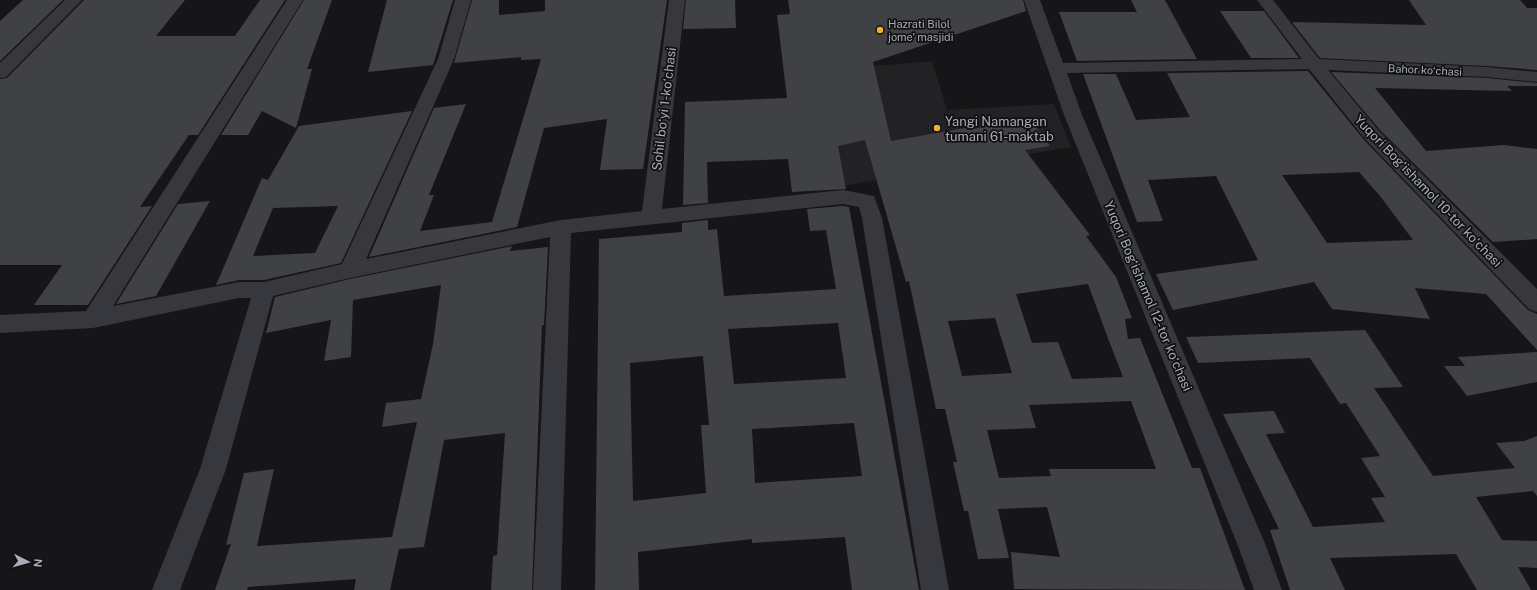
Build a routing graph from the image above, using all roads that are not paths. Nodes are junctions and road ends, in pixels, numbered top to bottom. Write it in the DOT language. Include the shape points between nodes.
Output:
graph roads {
  1 [pos="74,0"];
  2 [pos="295,0"];
  3 [pos="463,0"];
  4 [pos="677,0"];
  5 [pos="1032,0"];
  6 [pos="1265,0"];
  7 [pos="1314,64"];
  8 [pos="1055,68"];
  9 [pos="0,73"];
  10 [pos="1537,77"];
  11 [pos="651,218"];
  12 [pos="561,227"];
  13 [pos="350,270"];
  14 [pos="264,290"];
  15 [pos="1537,304"];
  16 [pos="92,319"];
  17 [pos="0,324"];
  18 [pos="166,590"];
  19 [pos="547,590"];
  20 [pos="935,590"];
  21 [pos="1268,590"];
  1 -- 9 [label="street"];
  2 -- 16 [label="street"];
  3 -- 13 [label="street" via="446,59"];
  4 -- 11 [label="street, Sohil boʻyi 1-koʻchasi"];
  5 -- 8 [label="street, Yuqori Bogʻishamol 12-tor koʻchasi"];
  6 -- 7 [label="street, Yuqori Bogʻishamol 10-tor koʻchasi"];
  7 -- 8 [label="street, Bahor koʻchasi"];
  7 -- 10 [label="street, Bahor koʻchasi" via="1487,72"];
  7 -- 15 [label="street, Yuqori Bogʻishamol 10-tor koʻchasi" via="1372,136"];
  8 -- 21 [label="street, Yuqori Bogʻishamol 12-tor koʻchasi"];
  11 -- 12 [label="street"];
  11 -- 20 [label="street" via="843,197 867,201"];
  12 -- 13 [label="street"];
  12 -- 19 [label="street"];
  13 -- 14 [label="street"];
  14 -- 16 [label="street" via="239,290"];
  14 -- 18 [label="street" via="214,469"];
  16 -- 17 [label="street"];
}
